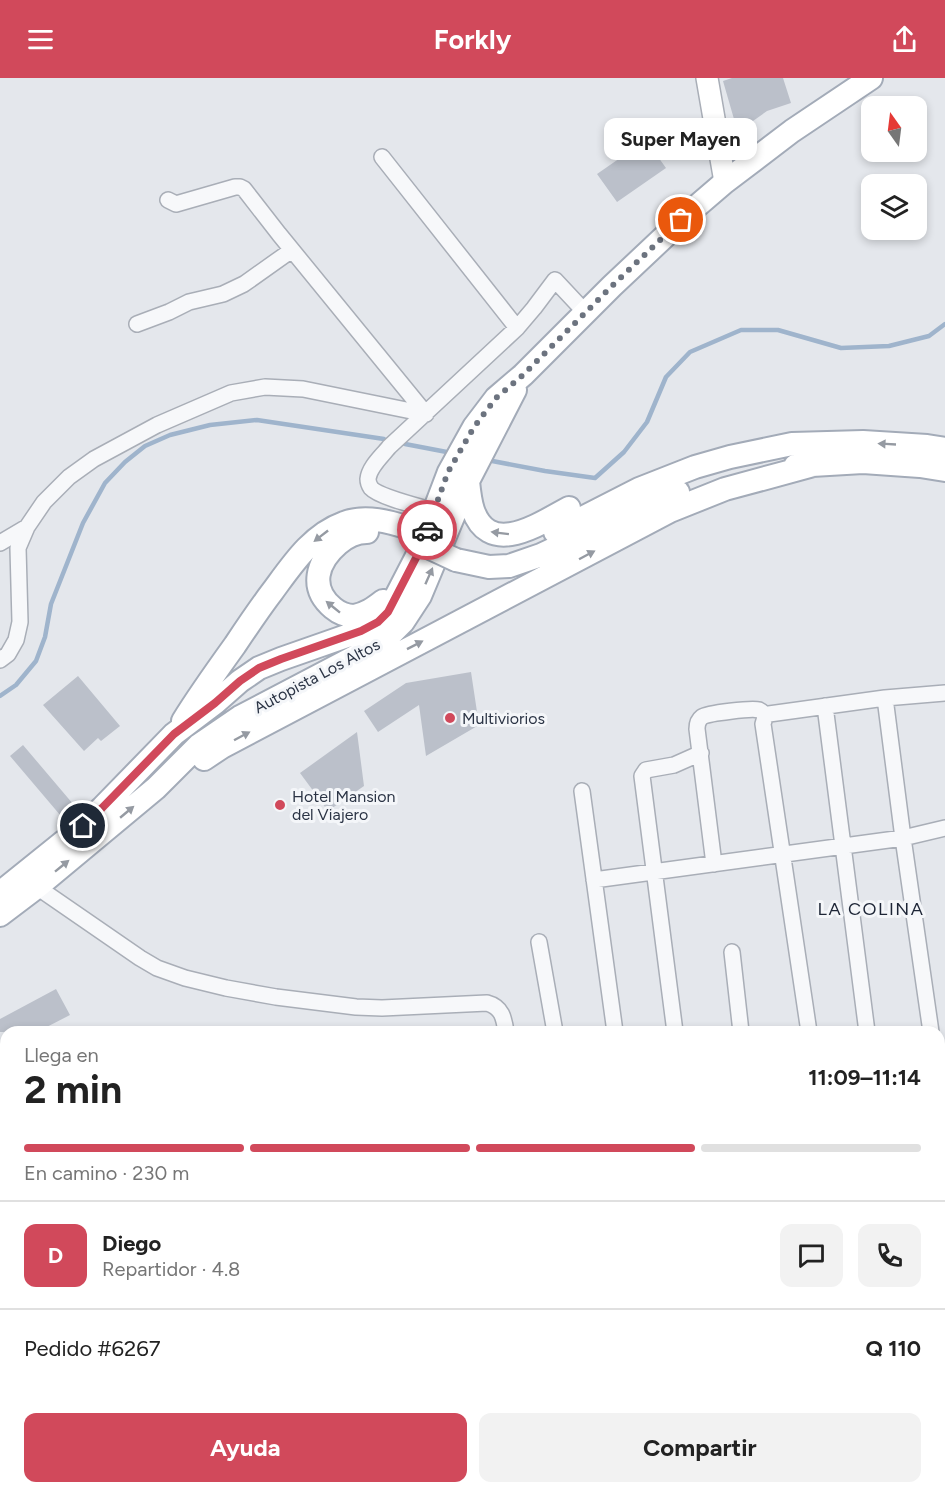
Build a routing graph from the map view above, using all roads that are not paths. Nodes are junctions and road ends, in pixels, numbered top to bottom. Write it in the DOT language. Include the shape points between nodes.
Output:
graph roads {
  1 [pos="707,78"];
  2 [pos="871,78"];
  3 [pos="382,157"];
  4 [pos="725,182"];
  5 [pos="168,200"];
  6 [pos="292,250"];
  7 [pos="585,312"];
  8 [pos="137,324"];
  9 [pos="517,328"];
  10 [pos="426,414"];
  11 [pos="792,444"];
  12 [pos="945,449"];
  13 [pos="810,466"];
  14 [pos="945,470"];
  15 [pos="462,477"];
  16 [pos="434,511"];
  17 [pos="27,527"];
  18 [pos="413,535"];
  19 [pos="0,543"];
  20 [pos="458,553"];
  21 [pos="401,587"];
  22 [pos="0,660"];
  23 [pos="945,693"];
  24 [pos="885,698"];
  25 [pos="825,706"];
  26 [pos="765,717"];
  27 [pos="174,734"];
  28 [pos="701,753"];
  29 [pos="156,788"];
  30 [pos="582,791"];
  31 [pos="945,828"];
  32 [pos="903,838"];
  33 [pos="843,846"];
  34 [pos="783,854"];
  35 [pos="714,864"];
  36 [pos="655,872"];
  37 [pos="31,880"];
  38 [pos="594,880"];
  39 [pos="0,893"];
  40 [pos="0,915"];
  41 [pos="539,942"];
  42 [pos="732,952"];
  43 [pos="505,1026"];
  44 [pos="554,1026"];
  45 [pos="614,1026"];
  46 [pos="674,1026"];
  47 [pos="740,1026"];
  48 [pos="808,1026"];
  49 [pos="866,1026"];
  50 [pos="930,1026"];
  1 -- 4 [label="street"];
  2 -- 4 [label="main road, Autopista Los Altos"];
  3 -- 9 [label="street"];
  4 -- 7 [label="main road, Autopista Los Altos"];
  5 -- 6 [label="street" via="180,203 240,187"];
  6 -- 8 [label="street" via="244,284"];
  6 -- 10 [label="street"];
  7 -- 9 [label="street" via="555,280"];
  7 -- 15 [label="main road, Autopista Los Altos" via="496,398"];
  9 -- 10 [label="street"];
  10 -- 16 [label="street" via="378,459 368,481 378,493"];
  10 -- 17 [label="street" via="303,389 265,387 231,393 157,425 94,459 44,502"];
  12 -- 11 [label="main road, one-way" via="863,442"];
  11 -- 15 [label="main road, one-way" via="721,452 660,465 509,535 484,529"];
  11 -- 20 [label="main road" via="694,467 639,489 515,550"];
  13 -- 14 [label="main road" via="863,462"];
  13 -- 20 [label="main road" via="750,471 708,482 509,566 489,567"];
  29 -- 13 [label="main road, one-way" via="231,742 670,512 725,489"];
  15 -- 16 [label="main road, Autopista Los Altos"];
  29 -- 15 [label="main road, Autopista Los Altos, one-way" via="199,745 240,717 366,651 403,622 420,596"];
  16 -- 21 [label="main road, Autopista Los Altos"];
  17 -- 19 [label="street"];
  17 -- 22 [label="street" via="18,549 20,622 16,640"];
  18 -- 20 [label="main road, bridge"];
  21 -- 18 [label="main road, one-way" via="373,609 352,616 340,613 326,602 319,587 319,569 328,552 345,537 381,531"];
  18 -- 27 [label="main road, one-way" via="395,523 380,520 343,523 322,534 288,570"];
  21 -- 27 [label="main road, Autopista Los Altos" via="378,622 259,668"];
  23 -- 24 [label="street"];
  24 -- 25 [label="street"];
  24 -- 32 [label="street"];
  25 -- 26 [label="street"];
  25 -- 33 [label="street"];
  26 -- 28 [label="street" via="754,709 712,713 701,718 697,725"];
  26 -- 34 [label="street"];
  27 -- 37 [label="main road" via="55,850"];
  28 -- 35 [label="street"];
  28 -- 36 [label="street" via="642,773"];
  37 -- 29 [label="main road, one-way"];
  30 -- 38 [label="street"];
  31 -- 32 [label="street"];
  32 -- 33 [label="street"];
  32 -- 50 [label="street"];
  33 -- 34 [label="street"];
  33 -- 49 [label="street"];
  34 -- 35 [label="street"];
  34 -- 48 [label="street"];
  35 -- 36 [label="street"];
  36 -- 38 [label="street"];
  36 -- 46 [label="street"];
  37 -- 39 [label="main road"];
  37 -- 40 [label="main road"];
  37 -- 43 [label="street" via="140,958 185,978 276,997 356,1007 487,1004 502,1012"];
  38 -- 45 [label="street"];
  41 -- 44 [label="street"];
  42 -- 47 [label="street"];
}
